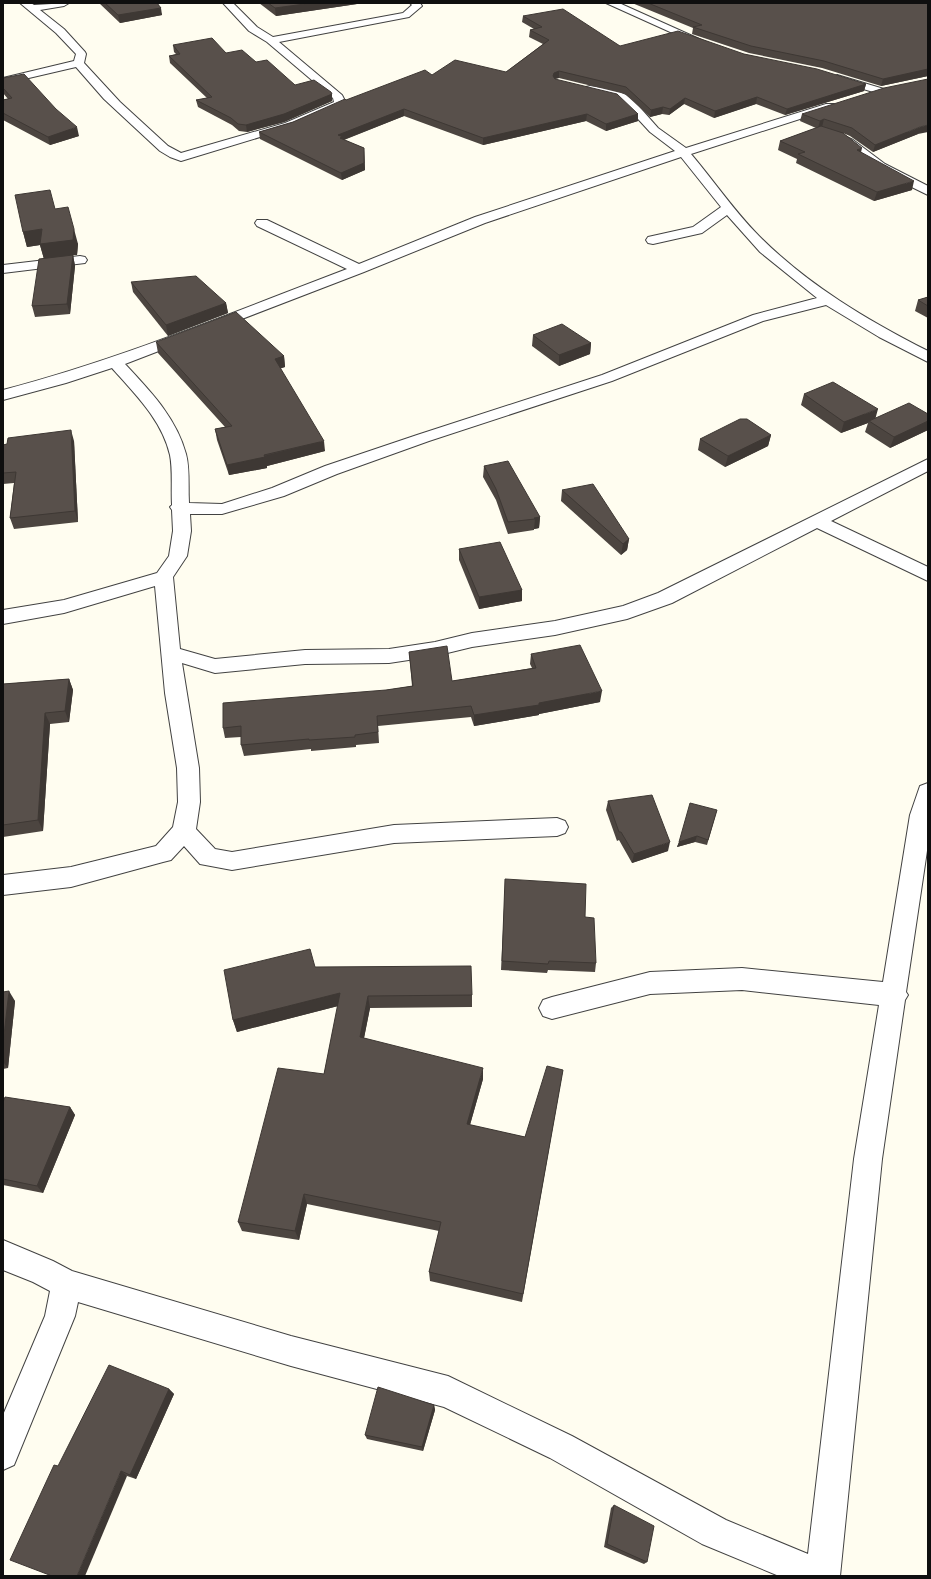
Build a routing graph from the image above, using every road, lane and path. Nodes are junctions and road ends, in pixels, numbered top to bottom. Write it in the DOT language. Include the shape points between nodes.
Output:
graph roads {
  1 [pos="64,3"];
  2 [pos="228,3"];
  3 [pos="415,3"];
  4 [pos="611,3"];
  5 [pos="29,6"];
  6 [pos="271,40"];
  7 [pos="709,45"];
  8 [pos="79,63"];
  9 [pos="825,74"];
  10 [pos="3,81"];
  11 [pos="580,86"];
  12 [pos="893,89"];
  13 [pos="880,91"];
  14 [pos="857,98"];
  15 [pos="842,103"];
  16 [pos="828,133"];
  17 [pos="684,152"];
  18 [pos="928,191"];
  19 [pos="728,208"];
  20 [pos="262,223"];
  21 [pos="652,240"];
  22 [pos="80,260"];
  23 [pos="3,269"];
  24 [pos="359,269"];
  25 [pos="827,300"];
  26 [pos="928,357"];
  27 [pos="115,362"];
  28 [pos="3,395"];
  29 [pos="928,464"];
  30 [pos="179,507"];
  31 [pos="816,521"];
  32 [pos="928,575"];
  33 [pos="164,577"];
  34 [pos="3,617"];
  35 [pos="170,654"];
  36 [pos="928,792"];
  37 [pos="557,828"];
  38 [pos="184,831"];
  39 [pos="3,885"];
  40 [pos="895,995"];
  41 [pos="552,1008"];
  42 [pos="3,1255"];
  43 [pos="67,1284"];
  44 [pos="3,1454"];
  45 [pos="820,1576"];
  46 [pos="823,1576"];
  1 -- 5 [label="street"];
  2 -- 6 [label="street" via="253,29"];
  3 -- 6 [label="street" via="417,6 406,15"];
  4 -- 7 [label="street"];
  5 -- 8 [label="street" via="71,42 81,54"];
  6 -- 8 [label="street" via="338,97 340,103 289,125 181,157 169,153 133,121"];
  8 -- 10 [label="street"];
  9 -- 13 [label="street"];
  11 -- 17 [label="street" via="622,96 654,129"];
  12 -- 13 [label="street"];
  13 -- 14 [label="street"];
  15 -- 17 [label="street"];
  16 -- 18 [label="street" via="846,139 881,166"];
  17 -- 19 [label="street"];
  17 -- 24 [label="street" via="480,220"];
  19 -- 21 [label="street" via="697,230"];
  19 -- 25 [label="street" via="764,248"];
  20 -- 24 [label="street"];
  22 -- 23 [label="street"];
  24 -- 27 [label="street"];
  25 -- 26 [label="street" via="875,330"];
  25 -- 30 [label="street" via="758,318 607,378 423,438 247,502 222,509"];
  27 -- 28 [label="street"];
  27 -- 30 [label="street" via="155,407 167,426 178,455"];
  29 -- 31 [label="street"];
  30 -- 33 [label="street" via="182,531 178,556"];
  31 -- 32 [label="street"];
  31 -- 35 [label="street" via="665,598 627,612 555,628 389,656 305,657 215,666"];
  33 -- 34 [label="street" via="79,603 25,615"];
  33 -- 35 [label="street"];
  35 -- 38 [label="street" via="188,768 189,802"];
  36 -- 40 [label="street" via="921,815"];
  37 -- 38 [label="street" via="394,834 232,861 208,857"];
  38 -- 39 [label="street" via="163,853 71,877"];
  40 -- 41 [label="street" via="742,979 650,983"];
  40 -- 46 [label="street" via="868,1159"];
  42 -- 43 [label="street" via="44,1271"];
  43 -- 44 [label="street" via="60,1316"];
  43 -- 45 [label="street" via="291,1351 448,1392 561,1447 714,1532"];
}
